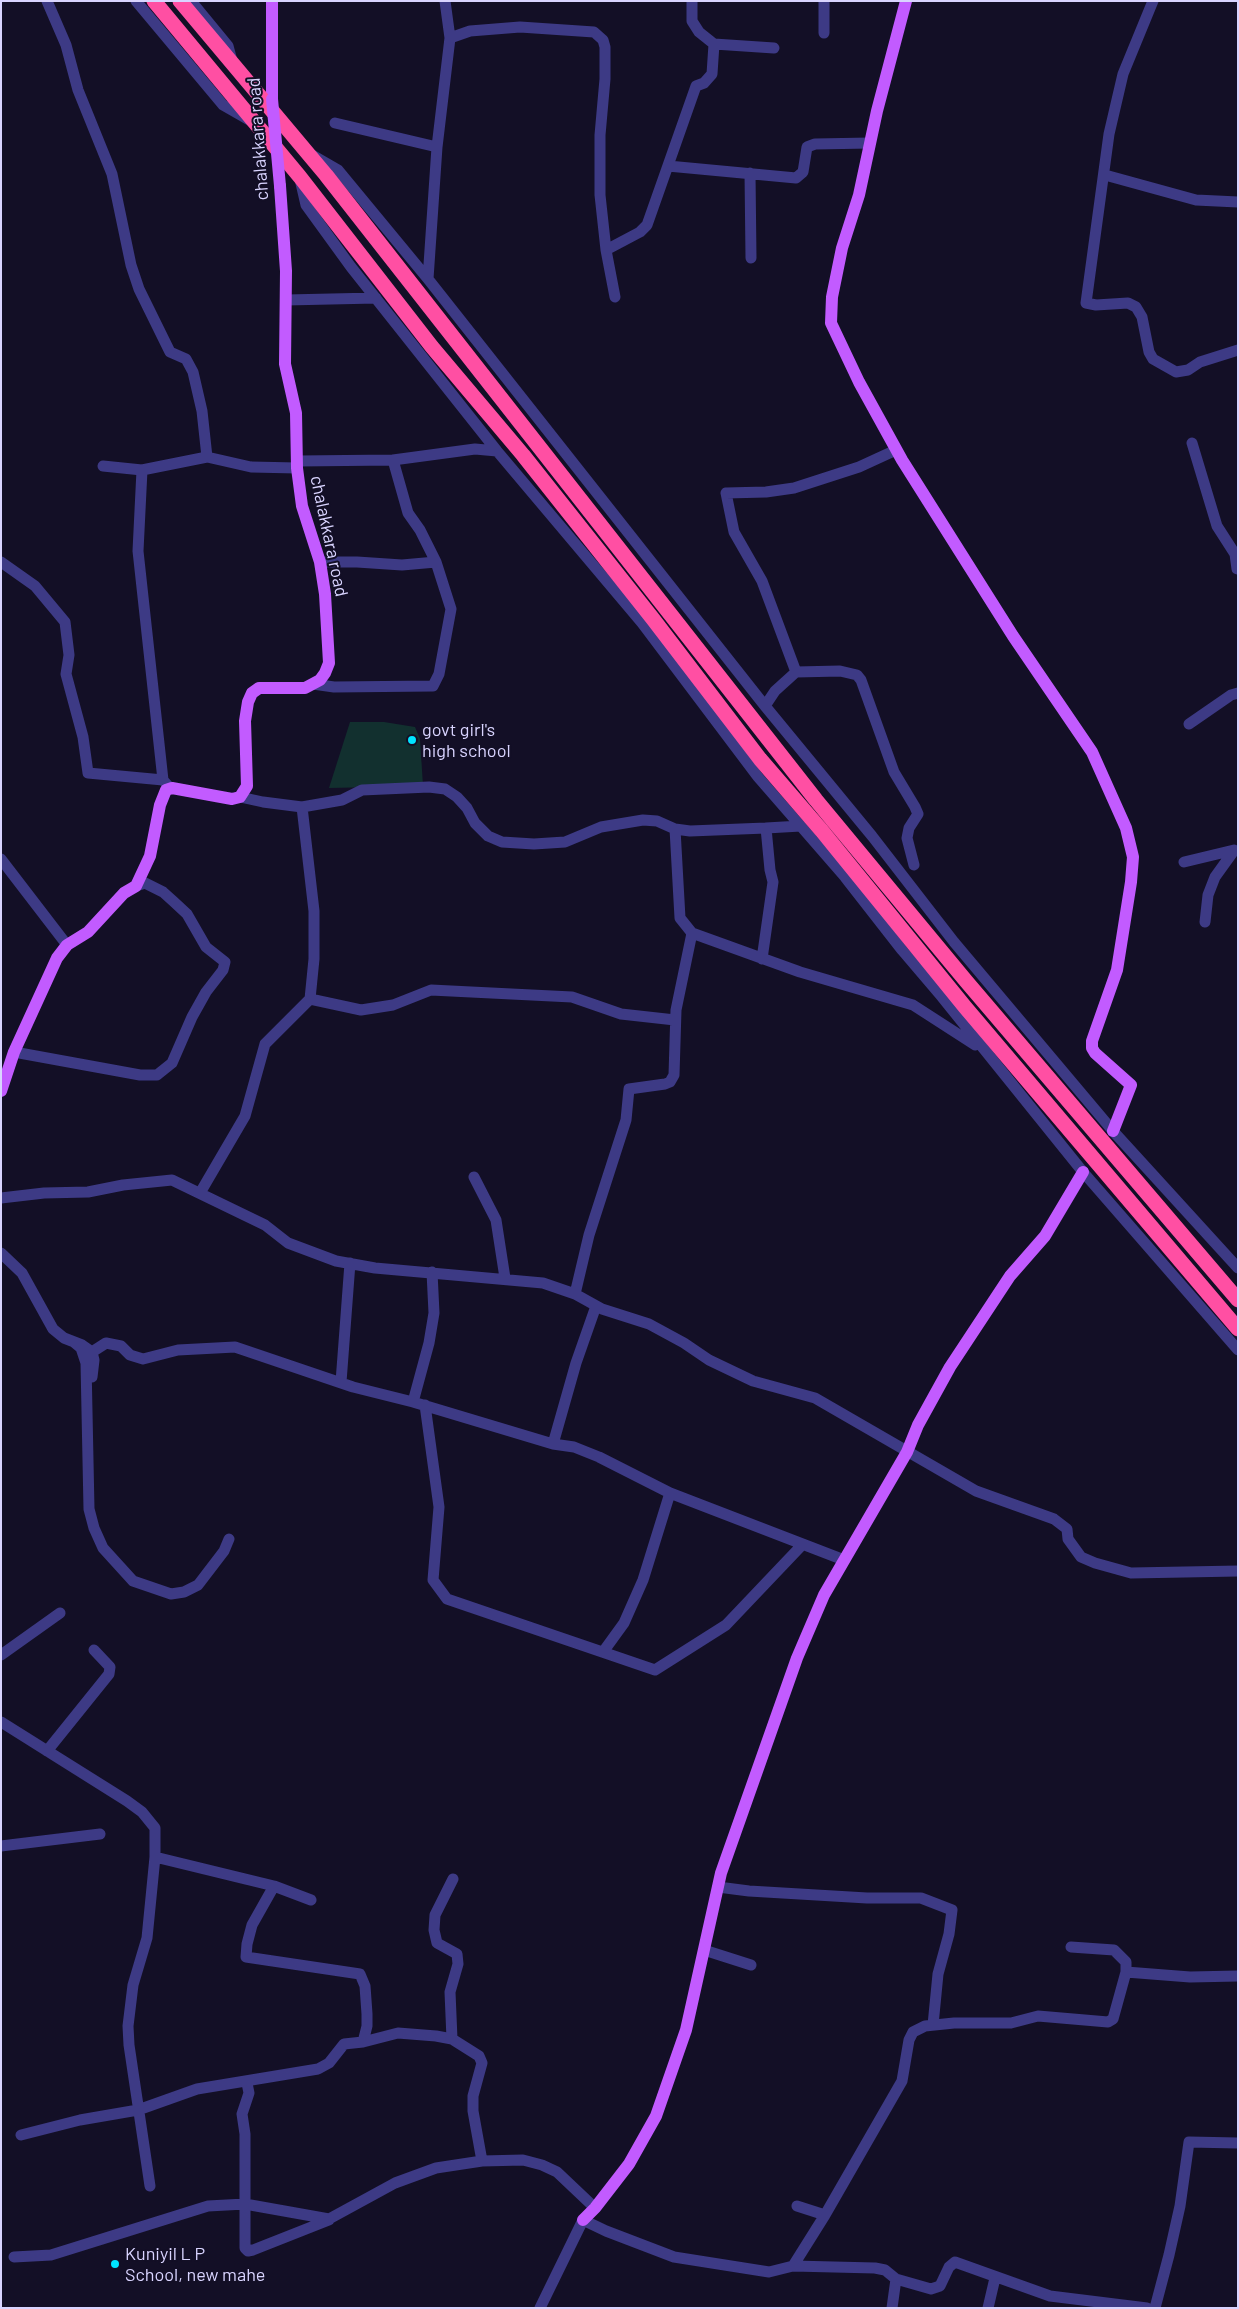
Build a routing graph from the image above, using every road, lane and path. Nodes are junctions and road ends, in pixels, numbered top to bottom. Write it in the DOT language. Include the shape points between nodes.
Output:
graph roads {
  1 [pos="47,1"];
  2 [pos="136,1"];
  3 [pos="154,1"];
  4 [pos="180,1"];
  5 [pos="191,1"];
  6 [pos="272,1"];
  7 [pos="445,1"];
  8 [pos="692,1"];
  9 [pos="824,1"];
  10 [pos="1153,1"];
  11 [pos="903,2"];
  12 [pos="824,33"];
  13 [pos="450,38"];
  14 [pos="714,44"];
  15 [pos="774,48"];
  16 [pos="232,64"];
  17 [pos="252,122"];
  18 [pos="336,123"];
  19 [pos="870,144"];
  20 [pos="437,147"];
  21 [pos="303,150"];
  22 [pos="668,166"];
  23 [pos="750,174"];
  24 [pos="1105,175"];
  25 [pos="300,177"];
  26 [pos="1238,202"];
  27 [pos="606,250"];
  28 [pos="751,258"];
  29 [pos="428,279"];
  30 [pos="616,297"];
  31 [pos="376,298"];
  32 [pos="286,300"];
  33 [pos="1238,350"];
  34 [pos="1192,443"];
  35 [pos="896,450"];
  36 [pos="497,451"];
  37 [pos="207,457"];
  38 [pos="393,460"];
  39 [pos="298,464"];
  40 [pos="103,466"];
  41 [pos="142,470"];
  42 [pos="1236,554"];
  43 [pos="1,562"];
  44 [pos="320,562"];
  45 [pos="436,562"];
  46 [pos="1237,569"];
  47 [pos="796,672"];
  48 [pos="313,684"];
  49 [pos="1238,694"];
  50 [pos="765,706"];
  51 [pos="1188,724"];
  52 [pos="166,784"];
  53 [pos="240,797"];
  54 [pos="302,806"];
  55 [pos="801,826"];
  56 [pos="766,828"];
  57 [pos="675,829"];
  58 [pos="1235,850"];
  59 [pos="1,859"];
  60 [pos="1184,862"];
  61 [pos="914,865"];
  62 [pos="136,886"];
  63 [pos="1205,922"];
  64 [pos="692,933"];
  65 [pos="67,945"];
  66 [pos="762,958"];
  67 [pos="310,998"];
  68 [pos="675,1020"];
  69 [pos="983,1050"];
  70 [pos="14,1052"];
  71 [pos="1,1091"];
  72 [pos="1113,1131"];
  73 [pos="1083,1172"];
  74 [pos="474,1177"];
  75 [pos="200,1193"];
  76 [pos="1,1198"];
  77 [pos="1,1254"];
  78 [pos="350,1263"];
  79 [pos="1238,1268"];
  80 [pos="432,1272"];
  81 [pos="506,1278"];
  82 [pos="575,1294"];
  83 [pos="1238,1300"];
  84 [pos="596,1306"];
  85 [pos="1238,1329"];
  86 [pos="75,1343"];
  87 [pos="1238,1350"];
  88 [pos="92,1352"];
  89 [pos="341,1382"];
  90 [pos="88,1392"];
  91 [pos="413,1402"];
  92 [pos="425,1406"];
  93 [pos="553,1444"];
  94 [pos="907,1452"];
  95 [pos="670,1493"];
  96 [pos="229,1539"];
  97 [pos="803,1544"];
  98 [pos="844,1560"];
  99 [pos="1238,1571"];
  100 [pos="60,1613"];
  101 [pos="94,1650"];
  102 [pos="603,1652"];
  103 [pos="1,1655"];
  104 [pos="1,1722"];
  105 [pos="47,1752"];
  106 [pos="100,1834"];
  107 [pos="1,1846"];
  108 [pos="155,1857"];
  109 [pos="454,1880"];
  110 [pos="274,1886"];
  111 [pos="718,1887"];
  112 [pos="311,1900"];
  113 [pos="1071,1947"];
  114 [pos="704,1950"];
  115 [pos="751,1965"];
  116 [pos="1126,1972"];
  117 [pos="1238,1976"];
  118 [pos="933,2025"];
  119 [pos="452,2039"];
  120 [pos="363,2042"];
  121 [pos="247,2083"];
  122 [pos="138,2110"];
  123 [pos="21,2135"];
  124 [pos="1238,2143"];
  125 [pos="482,2161"];
  126 [pos="150,2186"];
  127 [pos="246,2204"];
  128 [pos="797,2206"];
  129 [pos="595,2208"];
  130 [pos="825,2215"];
  131 [pos="329,2219"];
  132 [pos="583,2220"];
  133 [pos="14,2256"];
  134 [pos="793,2266"];
  135 [pos="995,2278"];
  136 [pos="896,2280"];
  137 [pos="540,2308"];
  138 [pos="892,2308"];
  139 [pos="988,2308"];
  140 [pos="1147,2308"];
  141 [pos="1154,2308"];
  1 -- 37 [label="street" via="112,174 131,265 140,289 170,352 186,359 193,372 202,411"];
  2 -- 17 [label="street" via="223,105"];
  3 -- 17 [label="highway"];
  4 -- 16 [label="highway"];
  5 -- 16 [label="street" via="228,46"];
  6 -- 32 [label="main road, chalakkara road, bridge" via="272,99"];
  7 -- 13 [label="street"];
  8 -- 14 [label="street" via="692,21 699,32"];
  9 -- 12 [label="street"];
  10 -- 24 [label="street" via="1123,74 1109,134"];
  11 -- 19 [label="main road"];
  13 -- 20 [label="street"];
  13 -- 27 [label="street" via="470,31 520,27 594,32 603,40 605,79 600,136 600,195"];
  14 -- 15 [label="street"];
  14 -- 22 [label="street" via="712,74 696,86"];
  16 -- 21 [label="highway"];
  17 -- 25 [label="highway"];
  18 -- 20 [label="street"];
  19 -- 23 [label="street" via="816,144 807,148 803,172 796,178"];
  19 -- 35 [label="main road" via="859,195 842,248 832,297 831,322"];
  20 -- 29 [label="street"];
  21 -- 29 [label="street" via="338,170"];
  21 -- 83 [label="highway" via="326,175 816,800"];
  22 -- 23 [label="street"];
  22 -- 27 [label="street" via="647,225"];
  23 -- 28 [label="street"];
  24 -- 26 [label="street" via="1196,200"];
  24 -- 33 [label="street" via="1086,303 1128,303 1136,307 1142,316 1152,359 1176,372"];
  25 -- 31 [label="street" via="306,205"];
  25 -- 85 [label="highway" via="372,272 653,619 760,759 977,1022"];
  27 -- 30 [label="street"];
  29 -- 50 [label="street"];
  31 -- 32 [label="street"];
  31 -- 36 [label="street"];
  32 -- 39 [label="main road, chalakkara road" via="285,364 296,413"];
  34 -- 42 [label="street" via="1217,526"];
  35 -- 47 [label="street" via="859,467 794,488 726,493 734,532 762,581"];
  35 -- 72 [label="main road" via="1013,636 1092,752 1126,828 1132,874 1117,970 1092,1041 1095,1053 1131,1085"];
  36 -- 38 [label="street" via="475,449"];
  36 -- 55 [label="street" via="642,623 758,777"];
  37 -- 39 [label="street" via="251,467"];
  37 -- 41 [label="street"];
  38 -- 39 [label="street"];
  38 -- 45 [label="street" via="408,513"];
  39 -- 44 [label="main road, chalakkara road" via="302,506"];
  40 -- 41 [label="street"];
  41 -- 52 [label="street" via="138,550"];
  42 -- 46 [label="street"];
  43 -- 52 [label="street" via="35,586 66,622 69,655 66,674 83,737 88,773"];
  44 -- 45 [label="street" via="402,565"];
  44 -- 48 [label="main road, chalakkara road" via="329,663 325,673"];
  45 -- 48 [label="street" via="451,609 439,674 433,686 334,687"];
  47 -- 50 [label="street"];
  47 -- 61 [label="street" via="840,671 857,675 861,680 894,772 918,814 907,838"];
  48 -- 53 [label="main road" via="306,688 259,688 252,693 245,721 247,786"];
  49 -- 51 [label="street"];
  50 -- 72 [label="street" via="954,942"];
  52 -- 53 [label="main road" via="232,799"];
  52 -- 62 [label="main road" via="150,856"];
  53 -- 54 [label="street"];
  54 -- 57 [label="street" via="342,800 362,790 429,787 445,789 457,797 475,823 488,836 502,842 565,842 601,827 643,820 657,820"];
  54 -- 67 [label="street" via="314,911"];
  55 -- 56 [label="street"];
  55 -- 69 [label="street" via="845,876"];
  56 -- 57 [label="street"];
  56 -- 66 [label="street" via="773,882"];
  57 -- 64 [label="street" via="680,918"];
  58 -- 60 [label="street"];
  58 -- 63 [label="street" via="1212,886"];
  59 -- 65 [label="street"];
  62 -- 65 [label="main road" via="124,893 88,932"];
  62 -- 70 [label="street" via="145,884 163,892 187,914 206,947 225,962 192,1017 172,1063 157,1074 140,1075"];
  64 -- 66 [label="street"];
  64 -- 68 [label="street"];
  65 -- 70 [label="main road" via="57,958"];
  66 -- 69 [label="street" via="913,1005"];
  67 -- 68 [label="street" via="361,1010 393,1005 431,990 572,997 621,1014"];
  67 -- 75 [label="street" via="265,1044 245,1116"];
  68 -- 82 [label="street" via="674,1075 670,1082 629,1089 626,1120 589,1235"];
  69 -- 73 [label="street"];
  70 -- 71 [label="main road"];
  72 -- 79 [label="street"];
  73 -- 87 [label="street"];
  73 -- 94 [label="main road" via="1045,1236 1010,1276 950,1367"];
  74 -- 81 [label="street" via="496,1220"];
  75 -- 76 [label="street" via="172,1180 88,1192"];
  75 -- 78 [label="street" via="266,1225 288,1243"];
  77 -- 86 [label="street" via="22,1273 53,1329"];
  78 -- 80 [label="street"];
  78 -- 89 [label="street"];
  80 -- 81 [label="street"];
  80 -- 91 [label="street" via="434,1313"];
  81 -- 82 [label="street" via="544,1283"];
  82 -- 84 [label="street"];
  84 -- 93 [label="street"];
  84 -- 94 [label="street" via="649,1324 708,1360 753,1381 815,1398"];
  86 -- 88 [label="street"];
  86 -- 90 [label="street" via="85,1358"];
  88 -- 89 [label="street" via="106,1343 120,1346 143,1359 178,1350 234,1347"];
  88 -- 90 [label="street" via="94,1368"];
  89 -- 91 [label="street"];
  90 -- 96 [label="street" via="88,1494 94,1528 103,1548 133,1581 184,1592 198,1585 224,1551"];
  91 -- 92 [label="street"];
  92 -- 93 [label="street"];
  92 -- 102 [label="street" via="439,1507 434,1580 447,1599"];
  93 -- 95 [label="street" via="574,1447 599,1457"];
  94 -- 98 [label="main road"];
  94 -- 99 [label="street" via="976,1490 1054,1519 1067,1529 1068,1539 1081,1557 1095,1563 1131,1572"];
  95 -- 97 [label="street"];
  95 -- 102 [label="street" via="642,1580 624,1623"];
  97 -- 98 [label="street"];
  97 -- 102 [label="street" via="726,1625 655,1670"];
  98 -- 111 [label="main road" via="824,1595 797,1658"];
  100 -- 103 [label="street"];
  101 -- 105 [label="street" via="110,1667 109,1674"];
  104 -- 105 [label="street"];
  105 -- 108 [label="street" via="142,1812 155,1828"];
  106 -- 107 [label="street"];
  108 -- 110 [label="street"];
  108 -- 122 [label="street" via="147,1938 130,2003 129,2045"];
  109 -- 119 [label="street" via="435,1915 434,1930 437,1943 457,1954 458,1964 450,1992"];
  110 -- 112 [label="street"];
  110 -- 120 [label="street" via="252,1925 246,1957 360,1974 365,1986 367,2014"];
  111 -- 114 [label="main road"];
  111 -- 118 [label="street" via="749,1892 921,1898 952,1910 938,1974"];
  113 -- 116 [label="street" via="1114,1950 1126,1962"];
  114 -- 115 [label="street"];
  114 -- 129 [label="main road" via="686,2030 656,2116 629,2164"];
  116 -- 117 [label="street" via="1190,1977"];
  116 -- 118 [label="street" via="1112,2019 1108,2022 1038,2016 1012,2023"];
  118 -- 130 [label="street" via="913,2032 902,2081"];
  119 -- 120 [label="street" via="398,2033"];
  119 -- 125 [label="street" via="481,2059 473,2111"];
  120 -- 121 [label="street" via="344,2044 329,2063 318,2070"];
  121 -- 122 [label="street" via="197,2089"];
  121 -- 127 [label="street" via="249,2093 242,2114 246,2134"];
  122 -- 123 [label="street"];
  122 -- 126 [label="street"];
  124 -- 141 [label="street" via="1188,2142 1180,2206"];
  125 -- 129 [label="street" via="523,2160 542,2165 557,2172"];
  125 -- 131 [label="street" via="436,2168 395,2183"];
  127 -- 131 [label="street"];
  127 -- 131 [label="street" via="244,2244 248,2251"];
  127 -- 133 [label="street" via="208,2206 50,2255"];
  128 -- 130 [label="street"];
  129 -- 132 [label="main road"];
  130 -- 134 [label="street"];
  132 -- 134 [label="street" via="674,2256 769,2272"];
  132 -- 137 [label="street"];
  134 -- 136 [label="street" via="874,2268 885,2270"];
  135 -- 136 [label="street" via="956,2262 936,2288 920,2288"];
  135 -- 139 [label="street"];
  135 -- 140 [label="street" via="1050,2296"];
  136 -- 138 [label="street"];
}
